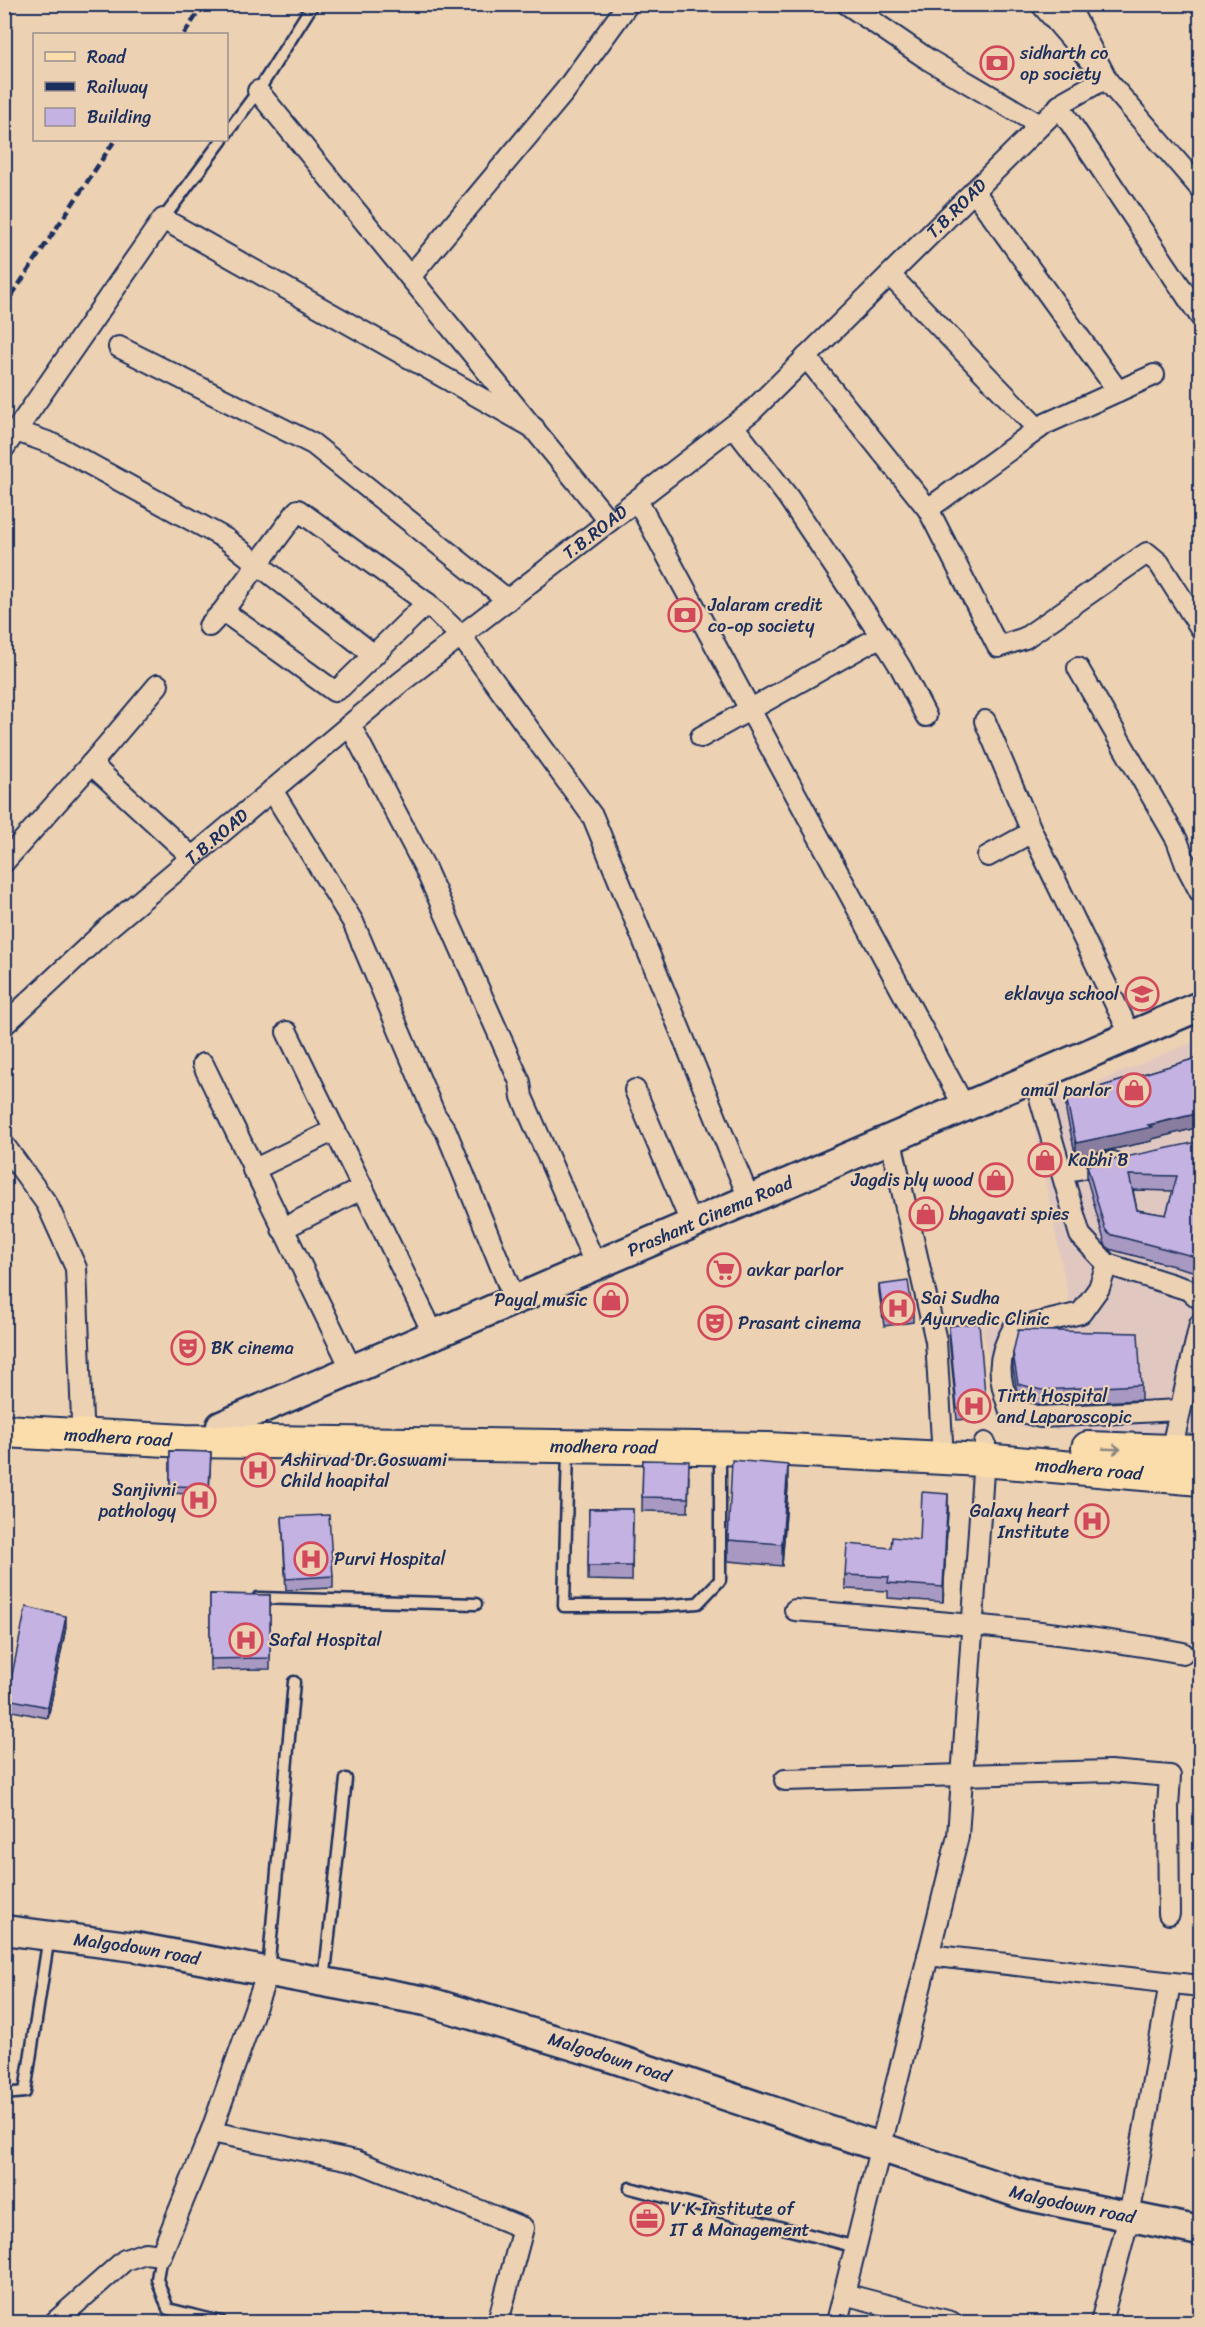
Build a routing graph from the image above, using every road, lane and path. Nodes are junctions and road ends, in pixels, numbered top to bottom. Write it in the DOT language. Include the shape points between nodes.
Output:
graph roads {
  1 [pos="314,4"];
  2 [pos="628,4"];
  3 [pos="847,4"];
  4 [pos="1041,4"];
  5 [pos="1068,4"];
  6 [pos="1106,78"];
  7 [pos="258,91"];
  8 [pos="1059,106"];
  9 [pos="1040,125"];
  10 [pos="228,131"];
  11 [pos="221,141"];
  12 [pos="1196,179"];
  13 [pos="974,191"];
  14 [pos="163,219"];
  15 [pos="890,275"];
  16 [pos="410,277"];
  17 [pos="1200,316"];
  18 [pos="119,347"];
  19 [pos="806,357"];
  20 [pos="1154,375"];
  21 [pos="1118,391"];
  22 [pos="733,426"];
  23 [pos="534,428"];
  24 [pos="1038,429"];
  25 [pos="16,431"];
  26 [pos="4,448"];
  27 [pos="637,500"];
  28 [pos="928,509"];
  29 [pos="609,521"];
  30 [pos="260,564"];
  31 [pos="508,600"];
  32 [pos="427,603"];
  33 [pos="223,611"];
  34 [pos="209,626"];
  35 [pos="1200,626"];
  36 [pos="461,636"];
  37 [pos="881,636"];
  38 [pos="374,655"];
  39 [pos="1078,668"];
  40 [pos="158,684"];
  41 [pos="334,691"];
  42 [pos="750,710"];
  43 [pos="926,716"];
  44 [pos="357,719"];
  45 [pos="985,721"];
  46 [pos="701,737"];
  47 [pos="91,764"];
  48 [pos="272,790"];
  49 [pos="1032,832"];
  50 [pos="988,856"];
  51 [pos="192,857"];
  52 [pos="4,862"];
  53 [pos="1200,892"];
  54 [pos="1200,1006"];
  55 [pos="4,1025"];
  56 [pos="287,1032"];
  57 [pos="1131,1036"];
  58 [pos="203,1064"];
  59 [pos="1034,1078"];
  60 [pos="635,1090"];
  61 [pos="965,1108"];
  62 [pos="335,1130"];
  63 [pos="891,1141"];
  64 [pos="4,1146"];
  65 [pos="1132,1158"];
  66 [pos="253,1170"];
  67 [pos="1063,1172"];
  68 [pos="363,1188"];
  69 [pos="750,1201"];
  70 [pos="692,1226"];
  71 [pos="282,1229"];
  72 [pos="1107,1264"];
  73 [pos="596,1266"];
  74 [pos="1200,1299"];
  75 [pos="515,1301"];
  76 [pos="1200,1324"];
  77 [pos="434,1335"];
  78 [pos="352,1370"];
  79 [pos="1180,1410"];
  80 [pos="82,1420"];
  81 [pos="221,1426"];
  82 [pos="6,1430"];
  83 [pos="942,1441"];
  84 [pos="568,1446"];
  85 [pos="720,1449"];
  86 [pos="984,1452"];
  87 [pos="1185,1452"];
  88 [pos="1200,1479"];
  89 [pos="240,1598"];
  90 [pos="477,1604"];
  91 [pos="795,1611"];
  92 [pos="972,1625"];
  93 [pos="1184,1653"];
  94 [pos="294,1682"];
  95 [pos="962,1775"];
  96 [pos="346,1779"];
  97 [pos="785,1780"];
  98 [pos="1169,1914"];
  99 [pos="4,1930"];
  100 [pos="49,1936"];
  101 [pos="928,1955"];
  102 [pos="268,1972"];
  103 [pos="324,1982"];
  104 [pos="1170,1983"];
  105 [pos="1200,1986"];
  106 [pos="4,2094"];
  107 [pos="211,2132"];
  108 [pos="880,2148"];
  109 [pos="630,2188"];
  110 [pos="1129,2217"];
  111 [pos="1200,2231"];
  112 [pos="856,2247"];
  113 [pos="161,2255"];
  114 [pos="844,2294"];
  115 [pos="177,2317"];
  116 [pos="56,2322"];
  117 [pos="221,2322"];
  118 [pos="498,2322"];
  119 [pos="837,2322"];
  120 [pos="951,2322"];
  121 [pos="1101,2322"];
  1 -- 7 [label="lane"];
  2 -- 16 [label="street" via="565,91"];
  3 -- 9 [label="street" via="929,60"];
  4 -- 6 [label="street"];
  5 -- 6 [label="street"];
  6 -- 8 [label="street, T.B.ROAD"];
  6 -- 12 [label="street"];
  7 -- 10 [label="lane"];
  7 -- 16 [label="street"];
  8 -- 9 [label="street, T.B.ROAD"];
  8 -- 17 [label="street"];
  9 -- 13 [label="street, T.B.ROAD"];
  11 -- 14 [label="lane"];
  13 -- 15 [label="street, T.B.ROAD"];
  13 -- 21 [label="street"];
  14 -- 23 [label="street"];
  14 -- 25 [label="street"];
  15 -- 19 [label="street, T.B.ROAD"];
  15 -- 24 [label="street"];
  16 -- 23 [label="street"];
  18 -- 31 [label="street" via="313,444"];
  19 -- 22 [label="street, T.B.ROAD"];
  19 -- 28 [label="street"];
  20 -- 21 [label="street"];
  21 -- 24 [label="street"];
  22 -- 27 [label="street, T.B.ROAD"];
  22 -- 37 [label="street" via="788,497"];
  23 -- 29 [label="street"];
  24 -- 28 [label="street"];
  25 -- 26 [label="street"];
  25 -- 30 [label="street" via="54,444 226,539"];
  27 -- 29 [label="street, T.B.ROAD"];
  27 -- 42 [label="street"];
  28 -- 35 [label="street" via="998,647 1025,638 1147,553 1159,563"];
  29 -- 31 [label="street, T.B.ROAD"];
  30 -- 32 [label="street" via="298,510"];
  30 -- 33 [label="street"];
  30 -- 38 [label="street"];
  31 -- 36 [label="street, T.B.ROAD"];
  32 -- 36 [label="street"];
  32 -- 38 [label="street"];
  33 -- 34 [label="street"];
  33 -- 41 [label="street"];
  36 -- 44 [label="street, T.B.ROAD"];
  36 -- 69 [label="street" via="593,817"];
  37 -- 42 [label="street"];
  37 -- 43 [label="street"];
  38 -- 41 [label="street"];
  39 -- 53 [label="street" via="1177,840"];
  40 -- 47 [label="street"];
  41 -- 44 [label="street"];
  42 -- 46 [label="street"];
  42 -- 61 [label="street"];
  44 -- 48 [label="street, T.B.ROAD"];
  44 -- 73 [label="street" via="520,1082 522,1097"];
  45 -- 49 [label="street"];
  47 -- 51 [label="street"];
  47 -- 52 [label="street"];
  48 -- 51 [label="street, T.B.ROAD"];
  48 -- 75 [label="street" via="353,922 435,1114 446,1131"];
  49 -- 50 [label="street"];
  49 -- 57 [label="street"];
  51 -- 55 [label="street, T.B.ROAD" via="108,928"];
  54 -- 57 [label="street, Prashant Cinema Road"];
  56 -- 62 [label="street"];
  57 -- 59 [label="street, Prashant Cinema Road"];
  58 -- 66 [label="street"];
  59 -- 61 [label="street, Prashant Cinema Road"];
  59 -- 67 [label="street"];
  60 -- 70 [label="street"];
  61 -- 63 [label="street, Prashant Cinema Road"];
  62 -- 66 [label="street"];
  62 -- 68 [label="street"];
  63 -- 69 [label="street, Prashant Cinema Road"];
  63 -- 83 [label="street" via="936,1341"];
  64 -- 80 [label="street" via="46,1204 76,1268"];
  65 -- 67 [label="street"];
  66 -- 71 [label="street"];
  67 -- 72 [label="street" via="1080,1235"];
  68 -- 71 [label="street"];
  68 -- 77 [label="street"];
  69 -- 70 [label="street, Prashant Cinema Road"];
  70 -- 73 [label="street, Prashant Cinema Road"];
  71 -- 78 [label="street"];
  72 -- 74 [label="street" via="1190,1290"];
  72 -- 79 [label="street" via="1099,1288 1081,1312 1013,1329 1002,1348 1000,1381 1009,1408 1040,1417"];
  73 -- 75 [label="street, Prashant Cinema Road"];
  75 -- 77 [label="street, Prashant Cinema Road"];
  76 -- 79 [label="street"];
  77 -- 78 [label="street, Prashant Cinema Road"];
  78 -- 81 [label="street, Prashant Cinema Road"];
  79 -- 87 [label="street"];
  80 -- 81 [label="main road"];
  80 -- 82 [label="main road"];
  81 -- 83 [label="main road" via="744,1432"];
  82 -- 84 [label="main road, modhera road" via="185,1441"];
  83 -- 86 [label="main road"];
  84 -- 85 [label="main road, modhera road"];
  84 -- 85 [label="lane" via="564,1606 698,1603 720,1580"];
  85 -- 86 [label="main road, modhera road"];
  86 -- 87 [label="main road, one-way"];
  86 -- 88 [label="main road, modhera road"];
  86 -- 92 [label="street"];
  89 -- 90 [label="lane"];
  91 -- 92 [label="street"];
  92 -- 93 [label="street" via="1124,1642"];
  92 -- 95 [label="street"];
  94 -- 102 [label="lane"];
  95 -- 97 [label="street"];
  95 -- 98 [label="street" via="1110,1771 1170,1776"];
  95 -- 101 [label="street" via="958,1836"];
  96 -- 103 [label="lane"];
  99 -- 100 [label="street, Malgodown road"];
  100 -- 102 [label="street, Malgodown road" via="135,1947"];
  100 -- 106 [label="lane" via="25,2092"];
  101 -- 104 [label="street"];
  101 -- 108 [label="street"];
  102 -- 103 [label="street, Malgodown road"];
  102 -- 107 [label="street"];
  103 -- 108 [label="street, Malgodown road" via="426,2001 597,2053"];
  104 -- 105 [label="street"];
  104 -- 110 [label="street"];
  107 -- 113 [label="street"];
  107 -- 118 [label="street" via="356,2161 523,2228"];
  108 -- 110 [label="street, Malgodown road" via="1023,2194"];
  108 -- 112 [label="street"];
  109 -- 112 [label="lane"];
  110 -- 111 [label="street, Malgodown road"];
  110 -- 121 [label="street"];
  112 -- 114 [label="street"];
  113 -- 115 [label="lane" via="157,2279 168,2309"];
  113 -- 116 [label="street" via="146,2253 125,2260"];
  114 -- 119 [label="street"];
  114 -- 120 [label="street"];
  115 -- 117 [label="lane"];
}
